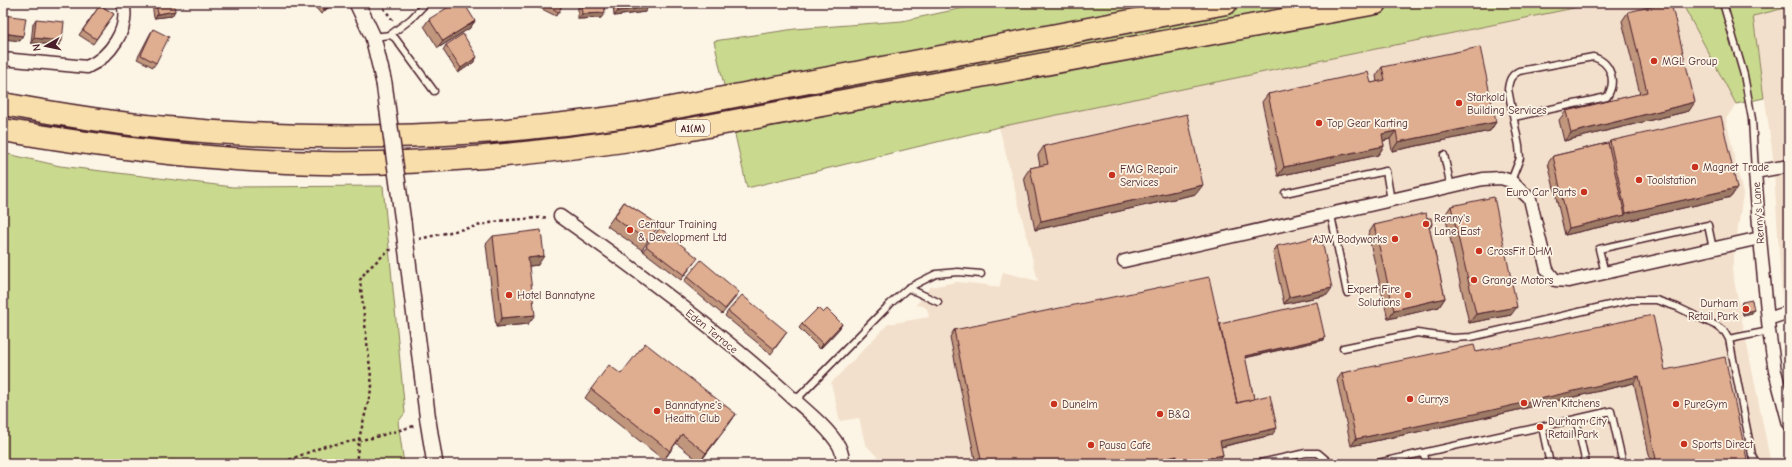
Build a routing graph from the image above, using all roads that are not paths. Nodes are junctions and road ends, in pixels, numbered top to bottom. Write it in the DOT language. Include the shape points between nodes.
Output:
graph roads {
  1 [pos="123,3"];
  2 [pos="357,3"];
  3 [pos="426,3"];
  4 [pos="1226,3"];
  5 [pos="1376,3"];
  6 [pos="1723,3"];
  7 [pos="390,35"];
  8 [pos="372,37"];
  9 [pos="3,59"];
  10 [pos="434,90"];
  11 [pos="3,104"];
  12 [pos="1514,117"];
  13 [pos="3,130"];
  14 [pos="1444,155"];
  15 [pos="1789,166"];
  16 [pos="1755,172"];
  17 [pos="1511,181"];
  18 [pos="1451,187"];
  19 [pos="1285,193"];
  20 [pos="1391,201"];
  21 [pos="1331,215"];
  22 [pos="560,216"];
  23 [pos="1760,238"];
  24 [pos="1713,248"];
  25 [pos="1124,261"];
  26 [pos="1605,273"];
  27 [pos="981,274"];
  28 [pos="908,288"];
  29 [pos="1347,292"];
  30 [pos="938,302"];
  31 [pos="1789,312"];
  32 [pos="1768,319"];
  33 [pos="1769,331"];
  34 [pos="1730,339"];
  35 [pos="1343,348"];
  36 [pos="795,401"];
  37 [pos="1576,419"];
  38 [pos="1789,424"];
  39 [pos="1542,427"];
  40 [pos="1424,453"];
  41 [pos="1290,457"];
  42 [pos="1396,462"];
  43 [pos="1329,463"];
  44 [pos="435,464"];
  45 [pos="843,464"];
  46 [pos="1257,464"];
  47 [pos="1292,464"];
  48 [pos="1374,464"];
  49 [pos="1426,464"];
  50 [pos="1550,464"];
  51 [pos="1586,464"];
  52 [pos="1623,464"];
  53 [pos="1757,464"];
  1 -- 9 [label="street" via="125,10 121,31 112,49 98,62 87,67"];
  2 -- 8 [label="street"];
  3 -- 7 [label="lane"];
  4 -- 11 [label="highway, A1(M)" via="634,115 479,132 354,136 245,134 89,119"];
  5 -- 13 [label="highway, A1(M)" via="637,139 480,158 322,163 243,160 164,154"];
  6 -- 16 [label="lane, Renny's Lane" via="1744,75 1752,119"];
  7 -- 8 [label="lane"];
  7 -- 10 [label="lane" via="395,38"];
  8 -- 44 [label="street, bridge" via="384,83"];
  12 -- 12 [label="lane" via="1508,89 1509,81 1519,71 1592,58 1600,59 1607,64 1611,83 1607,97"];
  12 -- 17 [label="lane" via="1520,158"];
  14 -- 18 [label="lane"];
  15 -- 16 [label="street"];
  16 -- 23 [label="street, Renny's Lane"];
  17 -- 18 [label="street" via="1501,178"];
  17 -- 26 [label="street" via="1530,199 1547,270 1555,280 1569,281"];
  18 -- 20 [label="street"];
  19 -- 20 [label="lane" via="1386,171"];
  20 -- 21 [label="street"];
  21 -- 25 [label="street"];
  21 -- 29 [label="lane"];
  22 -- 36 [label="street, Eden Terrace" via="650,280 762,370"];
  23 -- 24 [label="street"];
  23 -- 32 [label="street, Renny's Lane"];
  24 -- 26 [label="street"];
  24 -- 26 [label="lane" via="1708,225 1599,249"];
  27 -- 28 [label="lane" via="936,274"];
  28 -- 30 [label="lane"];
  28 -- 36 [label="lane"];
  31 -- 32 [label="street"];
  32 -- 33 [label="street, Renny's Lane"];
  33 -- 34 [label="lane"];
  33 -- 38 [label="street, Renny's Lane" via="1775,371"];
  34 -- 35 [label="lane" via="1717,326 1676,307 1656,300 1631,300 1472,337 1453,338 1417,333"];
  34 -- 53 [label="lane" via="1752,455"];
  36 -- 45 [label="street, Eden Terrace" via="826,430 839,447"];
  37 -- 39 [label="lane"];
  37 -- 51 [label="lane"];
  37 -- 52 [label="lane" via="1611,411"];
  39 -- 40 [label="lane"];
  39 -- 50 [label="lane"];
  40 -- 42 [label="lane"];
  40 -- 49 [label="lane"];
  41 -- 43 [label="lane" via="1318,453"];
  41 -- 46 [label="lane"];
  41 -- 47 [label="lane"];
  42 -- 48 [label="lane"];
}
